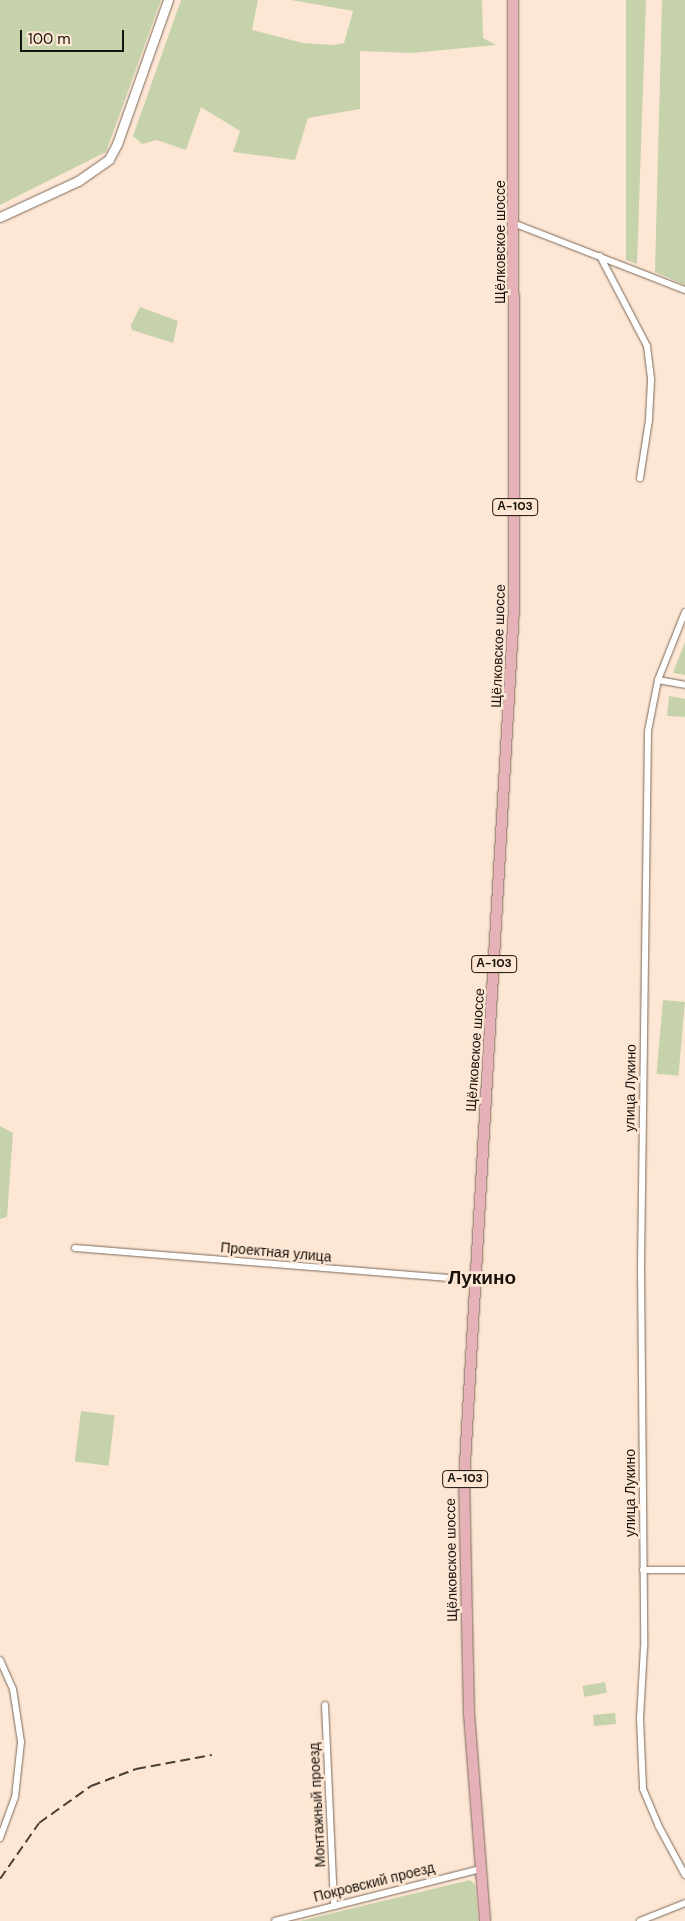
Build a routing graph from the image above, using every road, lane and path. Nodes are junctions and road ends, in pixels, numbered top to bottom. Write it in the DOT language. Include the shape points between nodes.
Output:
graph roads {
  1 [pos="168,0"];
  2 [pos="514,0"];
  3 [pos="0,217"];
  4 [pos="513,223"];
  5 [pos="600,256"];
  6 [pos="685,290"];
  7 [pos="640,478"];
  8 [pos="685,612"];
  9 [pos="658,680"];
  10 [pos="685,685"];
  11 [pos="75,1248"];
  12 [pos="474,1280"];
  13 [pos="643,1570"];
  14 [pos="685,1570"];
  15 [pos="0,1660"];
  16 [pos="325,1704"];
  17 [pos="0,1838"];
  18 [pos="480,1869"];
  19 [pos="685,1874"];
  20 [pos="685,1903"];
  21 [pos="334,1904"];
  22 [pos="275,1921"];
  23 [pos="485,1921"];
  24 [pos="640,1921"];
  1 -- 3 [label="main road" via="118,144 109,159 78,181"];
  2 -- 4 [label="main road, Щёлковское шоссе / А-103"];
  4 -- 5 [label="street"];
  4 -- 12 [label="main road, Щёлковское шоссе / А-103" via="514,608"];
  5 -- 6 [label="street"];
  5 -- 7 [label="street" via="646,346 650,381 649,420"];
  8 -- 9 [label="street, улица Лукино"];
  9 -- 10 [label="street"];
  9 -- 13 [label="street, улица Лукино" via="648,747 640,1268"];
  11 -- 12 [label="street, Проектная улица"];
  12 -- 18 [label="main road, Щёлковское шоссе / А-103" via="464,1539"];
  13 -- 14 [label="street"];
  13 -- 19 [label="street, улица Лукино" via="644,1647 640,1719 643,1789"];
  15 -- 17 [label="street" via="13,1689 21,1742 16,1797"];
  16 -- 21 [label="street, Монтажный проезд"];
  18 -- 21 [label="street, Покровский проезд"];
  18 -- 23 [label="main road, Щёлковское шоссе / А-103"];
  20 -- 24 [label="street"];
  21 -- 22 [label="street, Покровский проезд"];
}
